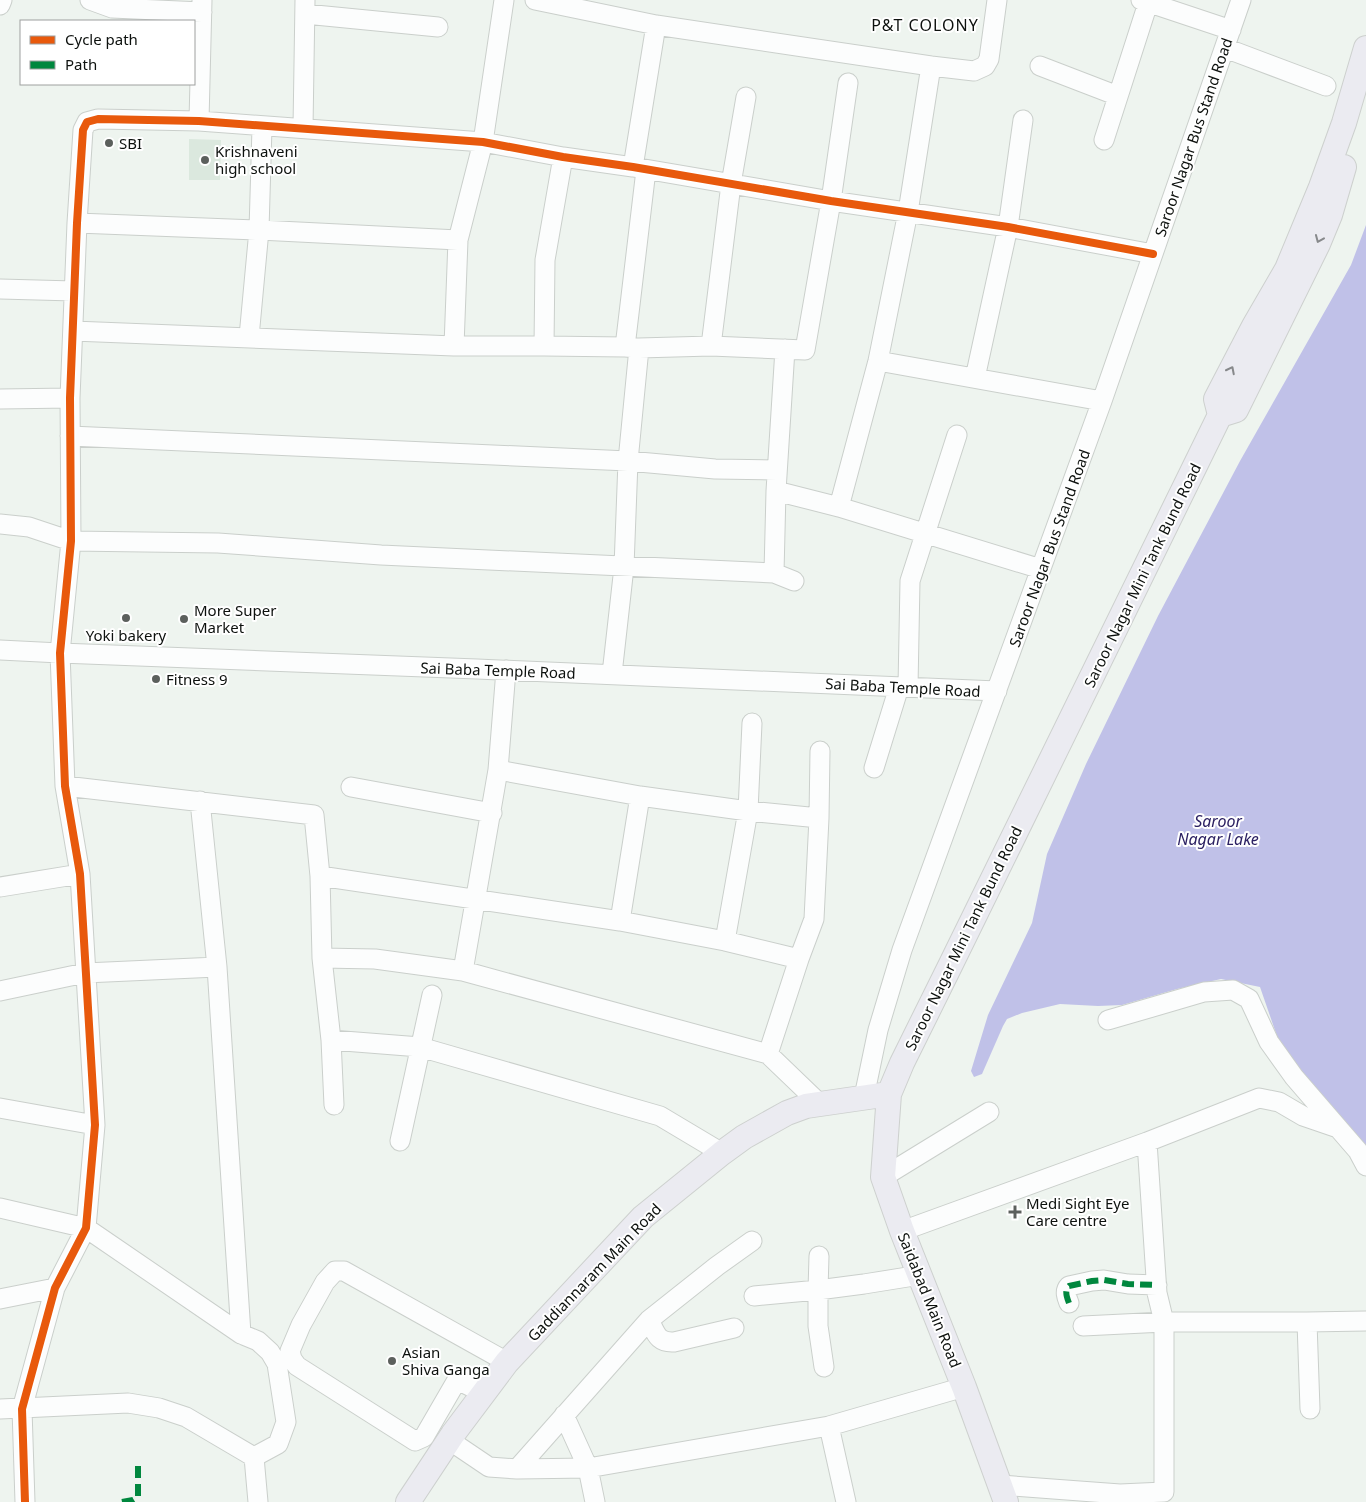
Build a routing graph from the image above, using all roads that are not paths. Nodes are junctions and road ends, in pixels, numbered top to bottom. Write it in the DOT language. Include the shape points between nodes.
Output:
graph roads {
  1 [pos="2,0"];
  2 [pos="90,0"];
  3 [pos="504,0"];
  4 [pos="535,0"];
  5 [pos="997,0"];
  6 [pos="1241,0"];
  7 [pos="1146,1"];
  8 [pos="0,5"];
  9 [pos="202,6"];
  10 [pos="305,7"];
  11 [pos="656,25"];
  12 [pos="438,27"];
  13 [pos="1228,39"];
  14 [pos="1365,55"];
  15 [pos="931,66"];
  16 [pos="1040,66"];
  17 [pos="848,83"];
  18 [pos="1326,86"];
  19 [pos="1366,93"];
  20 [pos="1118,96"];
  21 [pos="746,97"];
  22 [pos="1024,120"];
  23 [pos="199,122"];
  24 [pos="262,127"];
  25 [pos="303,128"];
  26 [pos="1104,140"];
  27 [pos="483,142"];
  28 [pos="563,157"];
  29 [pos="639,169"];
  30 [pos="731,184"];
  31 [pos="830,201"];
  32 [pos="908,212"];
  33 [pos="1320,213"];
  34 [pos="77,223"];
  35 [pos="1008,227"];
  36 [pos="259,230"];
  37 [pos="458,240"];
  38 [pos="1153,254"];
  39 [pos="0,289"];
  40 [pos="74,291"];
  41 [pos="73,330"];
  42 [pos="249,337"];
  43 [pos="454,346"];
  44 [pos="544,346"];
  45 [pos="711,346"];
  46 [pos="632,347"];
  47 [pos="785,349"];
  48 [pos="878,361"];
  49 [pos="975,378"];
  50 [pos="70,398"];
  51 [pos="0,399"];
  52 [pos="1102,401"];
  53 [pos="957,435"];
  54 [pos="70,436"];
  55 [pos="628,461"];
  56 [pos="777,470"];
  57 [pos="776,491"];
  58 [pos="839,507"];
  59 [pos="0,524"];
  60 [pos="925,534"];
  61 [pos="71,541"];
  62 [pos="624,567"];
  63 [pos="1041,569"];
  64 [pos="774,573"];
  65 [pos="794,581"];
  66 [pos="0,650"];
  67 [pos="60,654"];
  68 [pos="506,670"];
  69 [pos="612,674"];
  70 [pos="903,687"];
  71 [pos="997,691"];
  72 [pos="752,723"];
  73 [pos="820,751"];
  74 [pos="874,768"];
  75 [pos="498,770"];
  76 [pos="65,786"];
  77 [pos="351,787"];
  78 [pos="640,796"];
  79 [pos="200,802"];
  80 [pos="748,810"];
  81 [pos="492,813"];
  82 [pos="819,818"];
  83 [pos="80,874"];
  84 [pos="320,876"];
  85 [pos="0,887"];
  86 [pos="475,900"];
  87 [pos="620,921"];
  88 [pos="725,941"];
  89 [pos="322,958"];
  90 [pos="798,960"];
  91 [pos="217,966"];
  92 [pos="463,971"];
  93 [pos="86,973"];
  94 [pos="0,992"];
  95 [pos="432,995"];
  96 [pos="1108,1020"];
  97 [pos="331,1040"];
  98 [pos="420,1047"];
  99 [pos="768,1054"];
  100 [pos="889,1094"];
  101 [pos="864,1097"];
  102 [pos="820,1104"];
  103 [pos="334,1106"];
  104 [pos="0,1108"];
  105 [pos="989,1112"];
  106 [pos="95,1125"];
  107 [pos="1338,1128"];
  108 [pos="400,1141"];
  109 [pos="1147,1142"];
  110 [pos="722,1153"];
  111 [pos="1366,1166"];
  112 [pos="883,1177"];
  113 [pos="0,1208"];
  114 [pos="86,1228"];
  115 [pos="902,1231"];
  116 [pos="752,1241"];
  117 [pos="819,1256"];
  118 [pos="920,1275"];
  119 [pos="1157,1285"];
  120 [pos="55,1288"];
  121 [pos="818,1290"];
  122 [pos="754,1296"];
  123 [pos="0,1299"];
  124 [pos="1069,1303"];
  125 [pos="649,1320"];
  126 [pos="1366,1320"];
  127 [pos="1164,1322"];
  128 [pos="1307,1322"];
  129 [pos="1083,1326"];
  130 [pos="734,1328"];
  131 [pos="241,1334"];
  132 [pos="507,1362"];
  133 [pos="824,1367"];
  134 [pos="964,1387"];
  135 [pos="484,1392"];
  136 [pos="0,1409"];
  137 [pos="22,1409"];
  138 [pos="1310,1409"];
  139 [pos="564,1416"];
  140 [pos="829,1426"];
  141 [pos="449,1440"];
  142 [pos="254,1457"];
  143 [pos="588,1468"];
  144 [pos="517,1469"];
  145 [pos="1003,1493"];
  146 [pos="26,1502"];
  147 [pos="258,1502"];
  148 [pos="408,1502"];
  149 [pos="595,1502"];
  150 [pos="846,1502"];
  1 -- 8 [label="street"];
  2 -- 9 [label="street" via="112,8"];
  3 -- 27 [label="street"];
  4 -- 11 [label="street"];
  5 -- 15 [label="street" via="989,59 985,66 974,71"];
  6 -- 13 [label="street, Saroor Nagar Bus Stand Road"];
  7 -- 13 [label="street"];
  7 -- 20 [label="street"];
  9 -- 23 [label="street"];
  10 -- 12 [label="street"];
  10 -- 25 [label="street"];
  11 -- 15 [label="street"];
  11 -- 29 [label="street"];
  13 -- 18 [label="street"];
  13 -- 38 [label="street, Saroor Nagar Bus Stand Road"];
  14 -- 33 [label="main road, Saroor Nagar Mini Tank Bund Road" via="1322,187"];
  15 -- 32 [label="street"];
  16 -- 20 [label="street"];
  17 -- 31 [label="street"];
  19 -- 33 [label="main road"];
  20 -- 26 [label="street"];
  21 -- 30 [label="street"];
  22 -- 35 [label="street"];
  23 -- 24 [label="street"];
  23 -- 34 [label="street" via="98,119 87,122 83,130"];
  24 -- 25 [label="street"];
  24 -- 36 [label="street"];
  25 -- 27 [label="street"];
  27 -- 28 [label="street"];
  27 -- 37 [label="street"];
  28 -- 29 [label="street"];
  28 -- 44 [label="street" via="545,260"];
  29 -- 30 [label="street"];
  29 -- 46 [label="street"];
  30 -- 31 [label="street"];
  30 -- 45 [label="street"];
  31 -- 32 [label="street"];
  31 -- 47 [label="street" via="805,350"];
  32 -- 35 [label="street"];
  32 -- 48 [label="street"];
  33 -- 100 [label="main road, Saroor Nagar Mini Tank Bund Road" via="1216,399 1220,415"];
  34 -- 36 [label="street"];
  34 -- 40 [label="street"];
  35 -- 38 [label="street"];
  35 -- 49 [label="street"];
  36 -- 37 [label="street"];
  36 -- 42 [label="street"];
  37 -- 43 [label="street"];
  38 -- 52 [label="street, Saroor Nagar Bus Stand Road"];
  39 -- 40 [label="street"];
  40 -- 41 [label="street"];
  41 -- 42 [label="street"];
  41 -- 50 [label="street"];
  42 -- 43 [label="street"];
  43 -- 44 [label="street"];
  44 -- 46 [label="street"];
  45 -- 46 [label="street"];
  45 -- 47 [label="street"];
  46 -- 55 [label="street"];
  47 -- 56 [label="street"];
  48 -- 49 [label="street"];
  48 -- 58 [label="street"];
  49 -- 52 [label="street"];
  50 -- 51 [label="street"];
  50 -- 54 [label="street"];
  52 -- 63 [label="street, Saroor Nagar Bus Stand Road"];
  53 -- 60 [label="street"];
  54 -- 55 [label="street"];
  54 -- 61 [label="street"];
  55 -- 56 [label="street" via="716,469"];
  55 -- 62 [label="street"];
  56 -- 57 [label="street"];
  57 -- 58 [label="street"];
  57 -- 64 [label="street"];
  58 -- 60 [label="street"];
  59 -- 61 [label="street" via="29,527"];
  60 -- 63 [label="street"];
  60 -- 70 [label="street" via="910,581"];
  61 -- 62 [label="street" via="218,543"];
  61 -- 67 [label="street"];
  62 -- 64 [label="street"];
  62 -- 69 [label="street"];
  63 -- 71 [label="street, Saroor Nagar Bus Stand Road"];
  64 -- 65 [label="street"];
  66 -- 67 [label="street, Sai Baba Temple Road"];
  67 -- 68 [label="street, Sai Baba Temple Road"];
  67 -- 76 [label="street"];
  68 -- 69 [label="street, Sai Baba Temple Road"];
  68 -- 75 [label="street"];
  69 -- 70 [label="street, Sai Baba Temple Road"];
  70 -- 71 [label="street, Sai Baba Temple Road"];
  70 -- 74 [label="street"];
  71 -- 101 [label="street, Saroor Nagar Bus Stand Road" via="902,950 878,1030"];
  72 -- 80 [label="street"];
  73 -- 82 [label="street"];
  75 -- 78 [label="street"];
  75 -- 81 [label="street"];
  76 -- 79 [label="street"];
  76 -- 83 [label="street"];
  77 -- 81 [label="street"];
  78 -- 80 [label="street"];
  78 -- 87 [label="street"];
  79 -- 84 [label="street" via="314,815"];
  79 -- 91 [label="street"];
  80 -- 82 [label="street"];
  80 -- 88 [label="street"];
  81 -- 86 [label="street"];
  82 -- 90 [label="street" via="814,919"];
  83 -- 85 [label="street"];
  83 -- 93 [label="street"];
  84 -- 86 [label="street"];
  84 -- 89 [label="street"];
  86 -- 87 [label="street"];
  86 -- 92 [label="street"];
  87 -- 88 [label="street"];
  88 -- 90 [label="street"];
  89 -- 92 [label="street" via="375,959"];
  89 -- 97 [label="street"];
  90 -- 99 [label="street"];
  91 -- 93 [label="street"];
  91 -- 131 [label="street"];
  92 -- 99 [label="street"];
  93 -- 94 [label="street"];
  93 -- 106 [label="street"];
  95 -- 98 [label="street"];
  96 -- 107 [label="street" via="1204,992 1233,990 1249,999 1269,1042"];
  97 -- 98 [label="street"];
  97 -- 103 [label="street"];
  98 -- 108 [label="street"];
  98 -- 110 [label="street" via="660,1116"];
  99 -- 102 [label="street"];
  100 -- 101 [label="main road, Gaddiannaram Main Road"];
  100 -- 112 [label="main road, Saidabad Main Road"];
  101 -- 102 [label="main road, Gaddiannaram Main Road"];
  102 -- 110 [label="main road, Gaddiannaram Main Road" via="787,1113"];
  104 -- 106 [label="street"];
  105 -- 112 [label="street"];
  106 -- 114 [label="street"];
  107 -- 109 [label="street" via="1303,1116 1279,1102 1259,1098"];
  107 -- 111 [label="street"];
  109 -- 115 [label="street"];
  109 -- 119 [label="street"];
  110 -- 132 [label="main road, Gaddiannaram Main Road" via="643,1217"];
  112 -- 115 [label="main road, Saidabad Main Road"];
  113 -- 114 [label="street"];
  114 -- 120 [label="street"];
  114 -- 131 [label="street"];
  115 -- 118 [label="main road, Saidabad Main Road"];
  116 -- 125 [label="street"];
  117 -- 121 [label="street"];
  118 -- 121 [label="street"];
  118 -- 134 [label="main road, Saidabad Main Road"];
  119 -- 124 [label="street" via="1092,1281 1069,1286 1066,1290"];
  119 -- 127 [label="street"];
  120 -- 123 [label="street"];
  120 -- 137 [label="street"];
  121 -- 122 [label="street"];
  121 -- 133 [label="street" via="818,1326"];
  125 -- 130 [label="street" via="659,1339 666,1343"];
  125 -- 139 [label="street"];
  126 -- 128 [label="street"];
  127 -- 128 [label="street"];
  127 -- 129 [label="street"];
  127 -- 145 [label="street" via="1164,1492"];
  128 -- 138 [label="street"];
  131 -- 142 [label="street" via="258,1341 270,1352 276,1364 286,1422 278,1444"];
  132 -- 135 [label="main road, Gaddiannaram Main Road"];
  132 -- 135 [label="street" via="344,1271 335,1271 325,1282 290,1351 297,1366 415,1441 424,1437 457,1380"];
  134 -- 140 [label="street"];
  134 -- 145 [label="main road, Saidabad Main Road"];
  135 -- 141 [label="main road, Gaddiannaram Main Road"];
  136 -- 137 [label="street"];
  137 -- 142 [label="street" via="128,1403 159,1408 186,1417"];
  137 -- 146 [label="street"];
  139 -- 143 [label="street"];
  139 -- 144 [label="street"];
  140 -- 143 [label="street"];
  140 -- 150 [label="street"];
  141 -- 144 [label="street" via="489,1467"];
  141 -- 148 [label="main road, Gaddiannaram Main Road"];
  142 -- 147 [label="street"];
  143 -- 144 [label="street"];
  143 -- 149 [label="street"];
}
